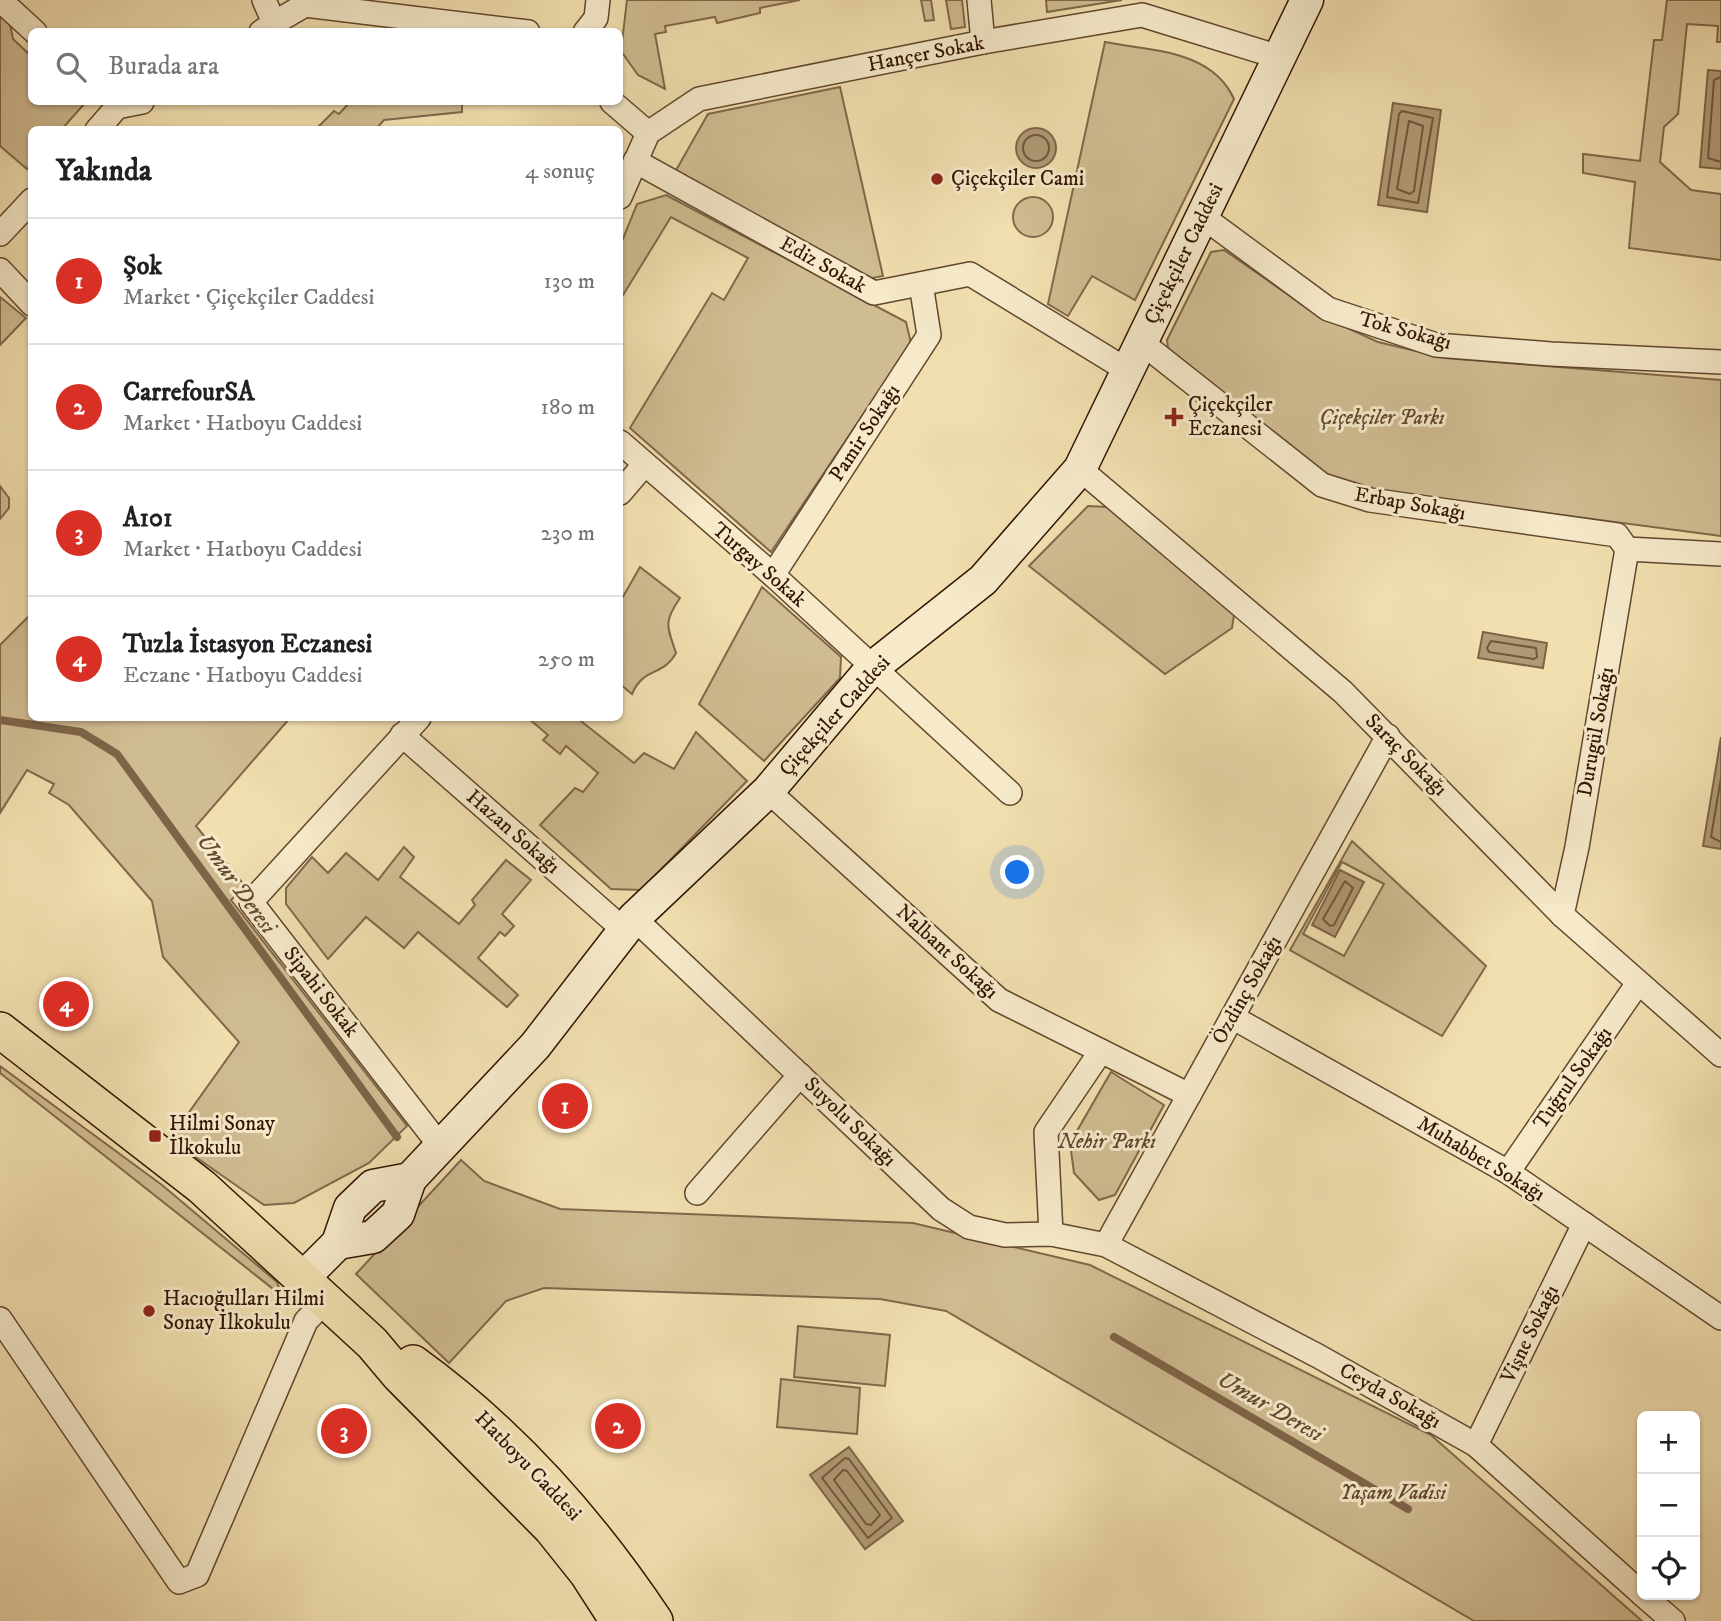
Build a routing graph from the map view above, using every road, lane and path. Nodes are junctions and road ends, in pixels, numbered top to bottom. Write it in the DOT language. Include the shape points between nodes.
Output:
graph roads {
  1 [pos="0,0"];
  2 [pos="264,0"];
  3 [pos="598,0"];
  4 [pos="979,0"];
  5 [pos="1307,0"];
  6 [pos="267,27"];
  7 [pos="31,28"];
  8 [pos="495,28"];
  9 [pos="588,28"];
  10 [pos="984,42"];
  11 [pos="1279,57"];
  12 [pos="113,105"];
  13 [pos="615,105"];
  14 [pos="100,126"];
  15 [pos="648,133"];
  16 [pos="635,161"];
  17 [pos="623,190"];
  18 [pos="28,204"];
  19 [pos="1203,217"];
  20 [pos="0,234"];
  21 [pos="0,270"];
  22 [pos="921,284"];
  23 [pos="28,300"];
  24 [pos="1141,342"];
  25 [pos="1721,362"];
  26 [pos="1127,370"];
  27 [pos="623,445"];
  28 [pos="644,465"];
  29 [pos="1080,468"];
  30 [pos="623,490"];
  31 [pos="1627,549"];
  32 [pos="1721,554"];
  33 [pos="773,575"];
  34 [pos="872,668"];
  35 [pos="416,721"];
  36 [pos="402,735"];
  37 [pos="1388,736"];
  38 [pos="768,791"];
  39 [pos="1010,793"];
  40 [pos="1562,915"];
  41 [pos="629,924"];
  42 [pos="1638,984"];
  43 [pos="1232,1017"];
  44 [pos="0,1030"];
  45 [pos="1101,1051"];
  46 [pos="1721,1055"];
  47 [pos="800,1075"];
  48 [pos="1189,1095"];
  49 [pos="441,1147"];
  50 [pos="1508,1172"];
  51 [pos="697,1193"];
  52 [pos="1584,1224"];
  53 [pos="1051,1234"];
  54 [pos="1106,1245"];
  55 [pos="315,1289"];
  56 [pos="1721,1318"];
  57 [pos="0,1319"];
  58 [pos="372,1343"];
  59 [pos="1476,1445"];
  60 [pos="1637,1589"];
  61 [pos="1650,1600"];
  62 [pos="618,1621"];
  63 [pos="655,1621"];
  64 [pos="1673,1621"];
  1 -- 7 [label="street"];
  2 -- 6 [label="street"];
  3 -- 9 [label="street" via="596,18"];
  4 -- 10 [label="street"];
  5 -- 11 [label="street, Çiçekçiler Caddesi"];
  6 -- 8 [label="street" via="305,5"];
  10 -- 11 [label="street, Hançer Sokak" via="1142,15"];
  10 -- 15 [label="street, Hançer Sokak" via="699,99"];
  11 -- 19 [label="street, Çiçekçiler Caddesi"];
  12 -- 14 [label="street"];
  13 -- 15 [label="street"];
  15 -- 16 [label="street"];
  16 -- 17 [label="street"];
  16 -- 22 [label="street, Ediz Sokak" via="874,293"];
  18 -- 20 [label="street"];
  19 -- 24 [label="street, Çiçekçiler Caddesi"];
  19 -- 25 [label="street, Tok Sokağı" via="1328,309 1436,345"];
  21 -- 23 [label="street"];
  22 -- 26 [label="street, Ediz Sokak" via="970,274"];
  22 -- 33 [label="street, Pamir Sokağı" via="929,335"];
  24 -- 26 [label="street, Çiçekçiler Caddesi"];
  24 -- 31 [label="street, Erbap Sokağı" via="1322,485 1370,500 1618,535"];
  26 -- 29 [label="street, Çiçekçiler Caddesi"];
  27 -- 28 [label="street"];
  28 -- 30 [label="street"];
  28 -- 33 [label="street, Turgay Sokak"];
  29 -- 34 [label="street, Çiçekçiler Caddesi" via="983,580"];
  29 -- 37 [label="street, Saraç Sokağı" via="1281,638"];
  31 -- 32 [label="street, Erbap Sokağı"];
  31 -- 40 [label="street, Durugül Sokağı"];
  33 -- 34 [label="street, Turgay Sokak"];
  34 -- 38 [label="street, Çiçekçiler Caddesi"];
  34 -- 39 [label="street, Turgay Sokak"];
  35 -- 36 [label="street, Sipahi Sokak"];
  36 -- 41 [label="street, Hazan Sokağı"];
  36 -- 49 [label="street, Sipahi Sokak" via="251,902"];
  37 -- 40 [label="street, Saraç Sokağı"];
  37 -- 43 [label="street, Özdinç Sokağı"];
  38 -- 41 [label="street, Çiçekçiler Caddesi"];
  38 -- 45 [label="street, Nalbant Sokağı" via="999,1000"];
  40 -- 42 [label="street, Saraç Sokağı"];
  41 -- 47 [label="street, Suyolu Sokağı"];
  41 -- 49 [label="street, Çiçekçiler Caddesi" via="535,1046"];
  42 -- 46 [label="street, Saraç Sokağı"];
  42 -- 50 [label="street, Tuğrul Sokağı"];
  43 -- 48 [label="street, Özdinç Sokağı"];
  43 -- 50 [label="street, Muhabbet Sokağı"];
  44 -- 55 [label="main road, Hatboyu Caddesi" via="202,1186"];
  45 -- 48 [label="street, Nalbant Sokağı"];
  45 -- 53 [label="street" via="1046,1132"];
  47 -- 51 [label="street"];
  47 -- 53 [label="street, Suyolu Sokağı" via="950,1215 970,1227 1005,1234"];
  48 -- 54 [label="street, Özdinç Sokağı"];
  49 -- 55 [label="street, Çiçekçiler Caddesi" via="410,1179 398,1214 373,1237 338,1243"];
  50 -- 52 [label="street, Muhabbet Sokağı"];
  52 -- 56 [label="street, Muhabbet Sokağı"];
  52 -- 59 [label="street, Vişne Sokağı"];
  53 -- 54 [label="street, Suyolu Sokağı"];
  54 -- 59 [label="street, Ceyda Sokağı"];
  55 -- 57 [label="street" via="306,1321 197,1575 179,1582"];
  55 -- 58 [label="main road, Hatboyu Caddesi"];
  58 -- 62 [label="main road, Hatboyu Caddesi" via="551,1528"];
  58 -- 63 [label="main road, Hatboyu Caddesi" via="410,1362 478,1413 584,1524"];
  59 -- 60 [label="street, Ceyda Sokağı"];
  61 -- 64 [label="street, Ceyda Sokağı"];
}
